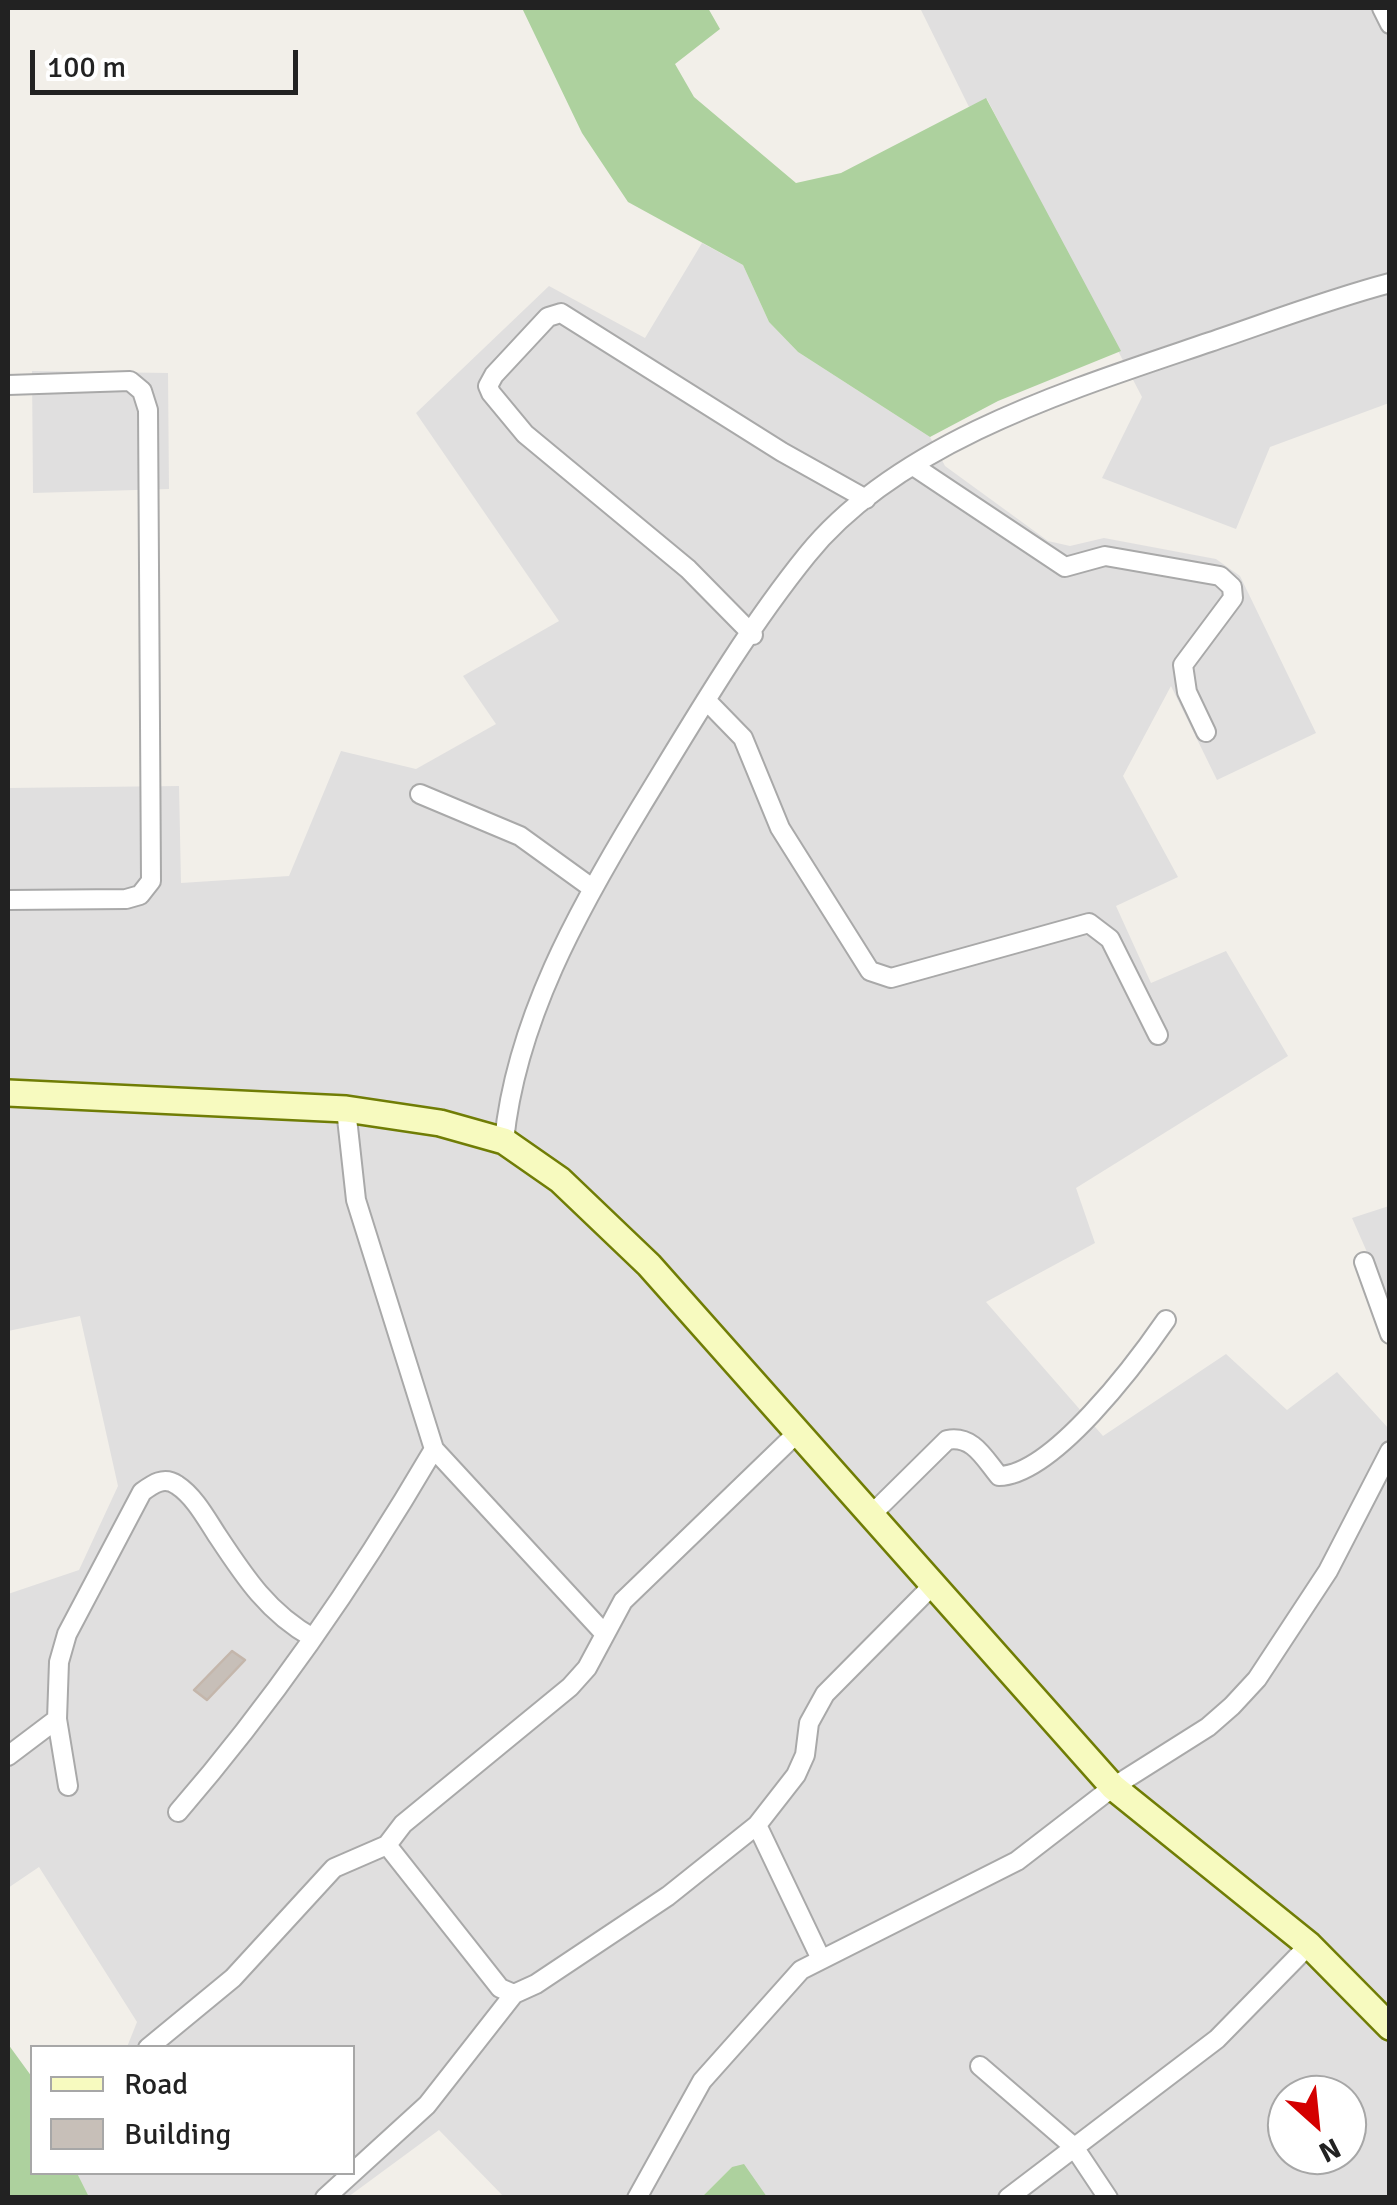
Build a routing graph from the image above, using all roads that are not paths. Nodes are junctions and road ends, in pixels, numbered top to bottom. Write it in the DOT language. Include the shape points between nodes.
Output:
graph roads {
  1 [pos="1382,8"];
  2 [pos="1390,24"];
  3 [pos="1390,283"];
  4 [pos="8,385"];
  5 [pos="915,467"];
  6 [pos="866,499"];
  7 [pos="753,634"];
  8 [pos="706,700"];
  9 [pos="1206,732"];
  10 [pos="420,794"];
  11 [pos="592,888"];
  12 [pos="8,900"];
  13 [pos="1158,1034"];
  14 [pos="8,1093"];
  15 [pos="346,1109"];
  16 [pos="504,1142"];
  17 [pos="1364,1262"];
  18 [pos="1166,1320"];
  19 [pos="1390,1334"];
  20 [pos="796,1434"];
  21 [pos="434,1449"];
  22 [pos="1390,1452"];
  23 [pos="870,1516"];
  24 [pos="932,1586"];
  25 [pos="603,1632"];
  26 [pos="313,1638"];
  27 [pos="57,1719"];
  28 [pos="8,1756"];
  29 [pos="68,1786"];
  30 [pos="1113,1787"];
  31 [pos="178,1812"];
  32 [pos="757,1824"];
  33 [pos="387,1845"];
  34 [pos="1309,1945"];
  35 [pos="820,1957"];
  36 [pos="514,1994"];
  37 [pos="1390,2027"];
  38 [pos="152,2045"];
  39 [pos="980,2066"];
  40 [pos="1074,2147"];
  41 [pos="355,2171"];
  42 [pos="350,2175"];
  43 [pos="325,2198"];
  44 [pos="638,2198"];
  45 [pos="1008,2198"];
  46 [pos="1108,2198"];
  1 -- 2 [label="street"];
  3 -- 5 [label="street" via="998,418"];
  4 -- 12 [label="street" via="130,382 142,391 148,410 153,791 151,881 140,895"];
  5 -- 6 [label="street"];
  5 -- 9 [label="street" via="1065,567 1105,556 1220,576 1232,587 1232,598 1182,676"];
  6 -- 7 [label="street" via="808,554"];
  6 -- 7 [label="street" via="560,313 548,317 494,375 491,392 524,434 688,569"];
  7 -- 8 [label="street"];
  8 -- 11 [label="street"];
  8 -- 13 [label="street" via="744,738 780,828 870,971 891,978 1089,923 1110,939"];
  10 -- 11 [label="street" via="520,836"];
  11 -- 16 [label="street" via="509,1092"];
  14 -- 15 [label="main road"];
  15 -- 16 [label="main road" via="440,1122"];
  15 -- 21 [label="street" via="356,1200"];
  16 -- 20 [label="main road" via="560,1180 648,1265"];
  17 -- 19 [label="street"];
  18 -- 23 [label="street" via="1124,1380 1027,1468 999,1476 970,1442 948,1440"];
  20 -- 23 [label="main road"];
  20 -- 25 [label="street" via="623,1601"];
  21 -- 25 [label="street"];
  21 -- 26 [label="street"];
  22 -- 30 [label="street" via="1354,1528 1257,1679 1208,1728"];
  23 -- 24 [label="main road"];
  24 -- 30 [label="main road"];
  24 -- 32 [label="street" via="825,1694 809,1723 796,1775"];
  25 -- 33 [label="street" via="570,1687"];
  26 -- 27 [label="street" via="250,1586 200,1508 177,1485 154,1483 142,1492 67,1634"];
  26 -- 31 [label="street" via="243,1737"];
  27 -- 28 [label="street"];
  27 -- 29 [label="street"];
  30 -- 34 [label="main road"];
  30 -- 35 [label="street" via="1017,1861"];
  32 -- 35 [label="street"];
  32 -- 36 [label="street" via="668,1896"];
  33 -- 36 [label="street" via="500,1988"];
  33 -- 38 [label="street" via="334,1868 232,1978"];
  34 -- 37 [label="main road"];
  34 -- 40 [label="street" via="1216,2039"];
  35 -- 44 [label="street" via="702,2081"];
  36 -- 41 [label="street" via="427,2105"];
  39 -- 40 [label="street"];
  40 -- 45 [label="street"];
  40 -- 46 [label="street"];
  42 -- 43 [label="street"];
}
